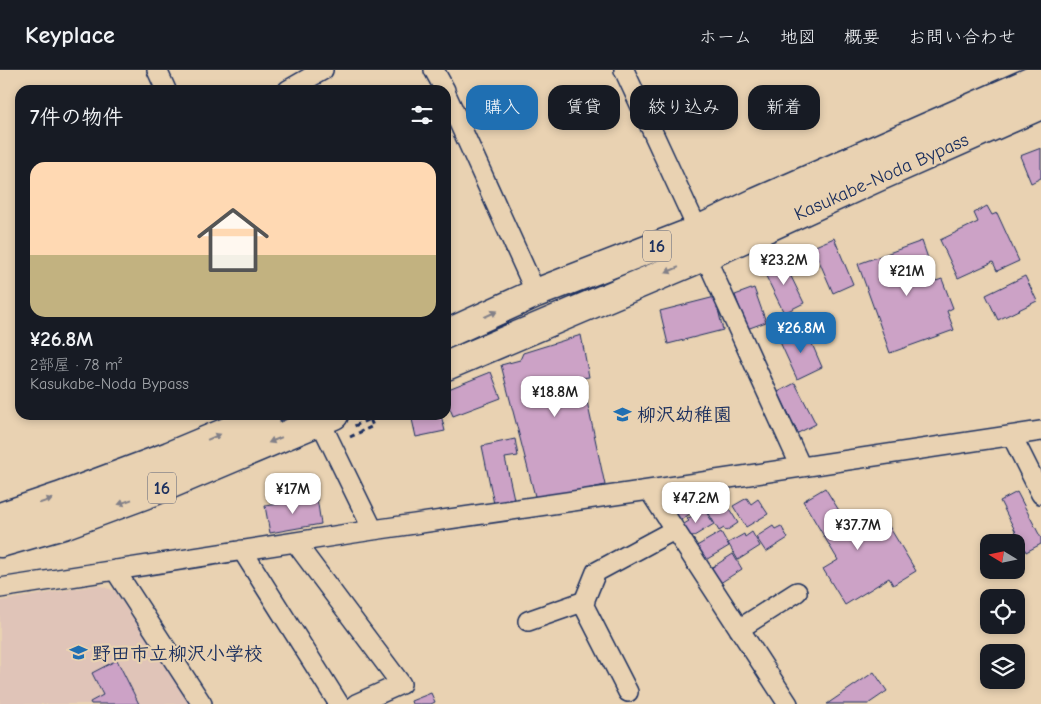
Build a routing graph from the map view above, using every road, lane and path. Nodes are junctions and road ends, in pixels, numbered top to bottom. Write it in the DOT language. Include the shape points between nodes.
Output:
graph roads {
  1 [pos="157,70"];
  2 [pos="323,70"];
  3 [pos="434,70"];
  4 [pos="624,70"];
  5 [pos="1016,70"];
  6 [pos="1041,77"];
  7 [pos="164,85"];
  8 [pos="297,85"];
  9 [pos="442,85"];
  10 [pos="451,105"];
  11 [pos="1041,106"];
  12 [pos="1041,122"];
  13 [pos="757,202"];
  14 [pos="698,230"];
  15 [pos="708,255"];
  16 [pos="536,293"];
  17 [pos="451,332"];
  18 [pos="451,364"];
  19 [pos="255,420"];
  20 [pos="329,420"];
  21 [pos="371,420"];
  22 [pos="1041,431"];
  23 [pos="1012,436"];
  24 [pos="350,437"];
  25 [pos="801,467"];
  26 [pos="649,490"];
  27 [pos="1041,494"];
  28 [pos="0,517"];
  29 [pos="373,530"];
  30 [pos="674,530"];
  31 [pos="295,542"];
  32 [pos="0,543"];
  33 [pos="242,550"];
  34 [pos="115,570"];
  35 [pos="0,588"];
  36 [pos="797,592"];
  37 [pos="585,601"];
  38 [pos="528,621"];
  39 [pos="739,629"];
  40 [pos="628,692"];
  41 [pos="202,704"];
  42 [pos="339,704"];
  43 [pos="356,704"];
  44 [pos="788,704"];
  1 -- 7 [label="street"];
  2 -- 8 [label="street"];
  3 -- 9 [label="street"];
  4 -- 14 [label="street"];
  5 -- 13 [label="highway, 16" via="847,146"];
  6 -- 13 [label="highway, Kasukabe-Noda Bypass / 16"];
  10 -- 16 [label="street"];
  11 -- 15 [label="highway, Kasukabe-Noda Bypass / 16"];
  12 -- 15 [label="highway, 16" via="855,200"];
  13 -- 14 [label="highway, Kasukabe-Noda Bypass / 16"];
  14 -- 16 [label="highway, Kasukabe-Noda Bypass / 16"];
  15 -- 18 [label="highway, Kasukabe-Noda Bypass / 16, one-way"];
  15 -- 25 [label="street"];
  17 -- 16 [label="highway, Kasukabe-Noda Bypass / 16, one-way"];
  28 -- 19 [label="highway, 16, one-way" via="169,456"];
  20 -- 29 [label="street"];
  20 -- 32 [label="highway, 16, one-way" via="64,525"];
  21 -- 24 [label="path" via="374,426"];
  22 -- 23 [label="street"];
  23 -- 25 [label="street"];
  23 -- 27 [label="street"];
  25 -- 26 [label="street"];
  26 -- 29 [label="street"];
  26 -- 30 [label="street"];
  29 -- 31 [label="street"];
  30 -- 37 [label="street" via="596,572"];
  30 -- 39 [label="street"];
  31 -- 33 [label="street"];
  31 -- 43 [label="street" via="401,684"];
  33 -- 34 [label="street"];
  33 -- 42 [label="street"];
  34 -- 35 [label="street"];
  34 -- 41 [label="street"];
  36 -- 39 [label="street"];
  37 -- 38 [label="street"];
  37 -- 40 [label="street" via="583,604"];
  39 -- 44 [label="street"];
}
